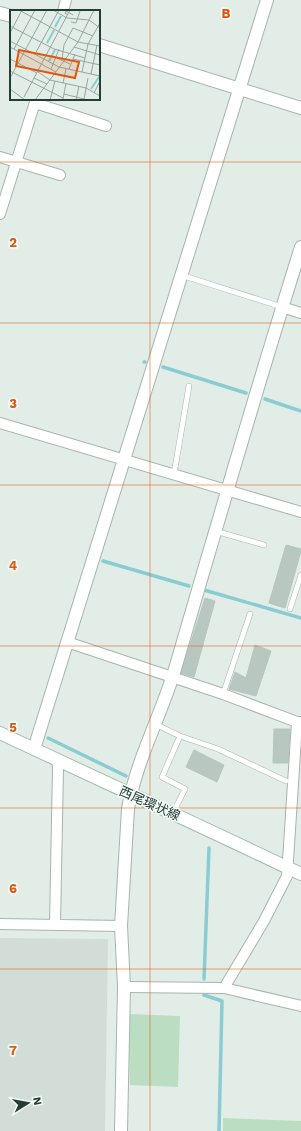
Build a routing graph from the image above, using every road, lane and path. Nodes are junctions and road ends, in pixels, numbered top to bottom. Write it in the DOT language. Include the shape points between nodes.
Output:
graph roads {
  1 [pos="66,0"];
  2 [pos="267,0"];
  3 [pos="63,10"];
  4 [pos="0,13"];
  5 [pos="10,16"];
  6 [pos="100,45"];
  7 [pos="239,89"];
  8 [pos="35,101"];
  9 [pos="301,108"];
  10 [pos="106,126"];
  11 [pos="0,157"];
  12 [pos="16,162"];
  13 [pos="60,175"];
  14 [pos="0,214"];
  15 [pos="301,248"];
  16 [pos="180,275"];
  17 [pos="282,307"];
  18 [pos="301,313"];
  19 [pos="190,386"];
  20 [pos="0,423"];
  21 [pos="124,459"];
  22 [pos="174,474"];
  23 [pos="228,490"];
  24 [pos="301,512"];
  25 [pos="216,531"];
  26 [pos="264,545"];
  27 [pos="301,575"];
  28 [pos="290,609"];
  29 [pos="250,614"];
  30 [pos="67,642"];
  31 [pos="172,678"];
  32 [pos="223,694"];
  33 [pos="299,722"];
  34 [pos="155,723"];
  35 [pos="0,733"];
  36 [pos="180,736"];
  37 [pos="34,749"];
  38 [pos="57,760"];
  39 [pos="286,781"];
  40 [pos="130,795"];
  41 [pos="173,813"];
  42 [pos="296,815"];
  43 [pos="287,867"];
  44 [pos="301,874"];
  45 [pos="0,924"];
  46 [pos="55,925"];
  47 [pos="121,926"];
  48 [pos="124,987"];
  49 [pos="224,988"];
  50 [pos="301,1006"];
  51 [pos="121,1131"];
  1 -- 3 [label="street"];
  2 -- 7 [label="street"];
  4 -- 5 [label="street"];
  6 -- 7 [label="street"];
  7 -- 9 [label="street"];
  7 -- 16 [label="street"];
  8 -- 10 [label="street"];
  8 -- 12 [label="street"];
  11 -- 12 [label="street"];
  12 -- 13 [label="street"];
  12 -- 14 [label="street"];
  15 -- 17 [label="street"];
  16 -- 17 [label="lane"];
  16 -- 21 [label="street"];
  17 -- 18 [label="street"];
  17 -- 23 [label="street"];
  19 -- 22 [label="lane"];
  20 -- 21 [label="street"];
  21 -- 22 [label="street"];
  21 -- 30 [label="street"];
  22 -- 23 [label="street"];
  23 -- 24 [label="street"];
  23 -- 25 [label="street"];
  25 -- 26 [label="lane"];
  25 -- 31 [label="street"];
  27 -- 28 [label="lane"];
  29 -- 32 [label="lane"];
  30 -- 31 [label="street"];
  30 -- 37 [label="street"];
  31 -- 32 [label="street"];
  31 -- 34 [label="street"];
  32 -- 33 [label="street"];
  33 -- 42 [label="street"];
  34 -- 36 [label="lane"];
  34 -- 40 [label="street"];
  35 -- 37 [label="street, 西尾環状線"];
  36 -- 39 [label="lane" via="218,749"];
  36 -- 41 [label="lane" via="162,777 185,789"];
  37 -- 38 [label="street, 西尾環状線"];
  38 -- 40 [label="street, 西尾環状線"];
  38 -- 46 [label="street"];
  40 -- 41 [label="street, 西尾環状線"];
  40 -- 47 [label="street"];
  41 -- 43 [label="street, 西尾環状線"];
  42 -- 43 [label="street"];
  43 -- 44 [label="street, 西尾環状線"];
  43 -- 49 [label="street" via="287,876 264,921"];
  45 -- 46 [label="street"];
  46 -- 47 [label="street"];
  47 -- 48 [label="street"];
  48 -- 49 [label="street"];
  48 -- 51 [label="street"];
  49 -- 50 [label="street"];
}
